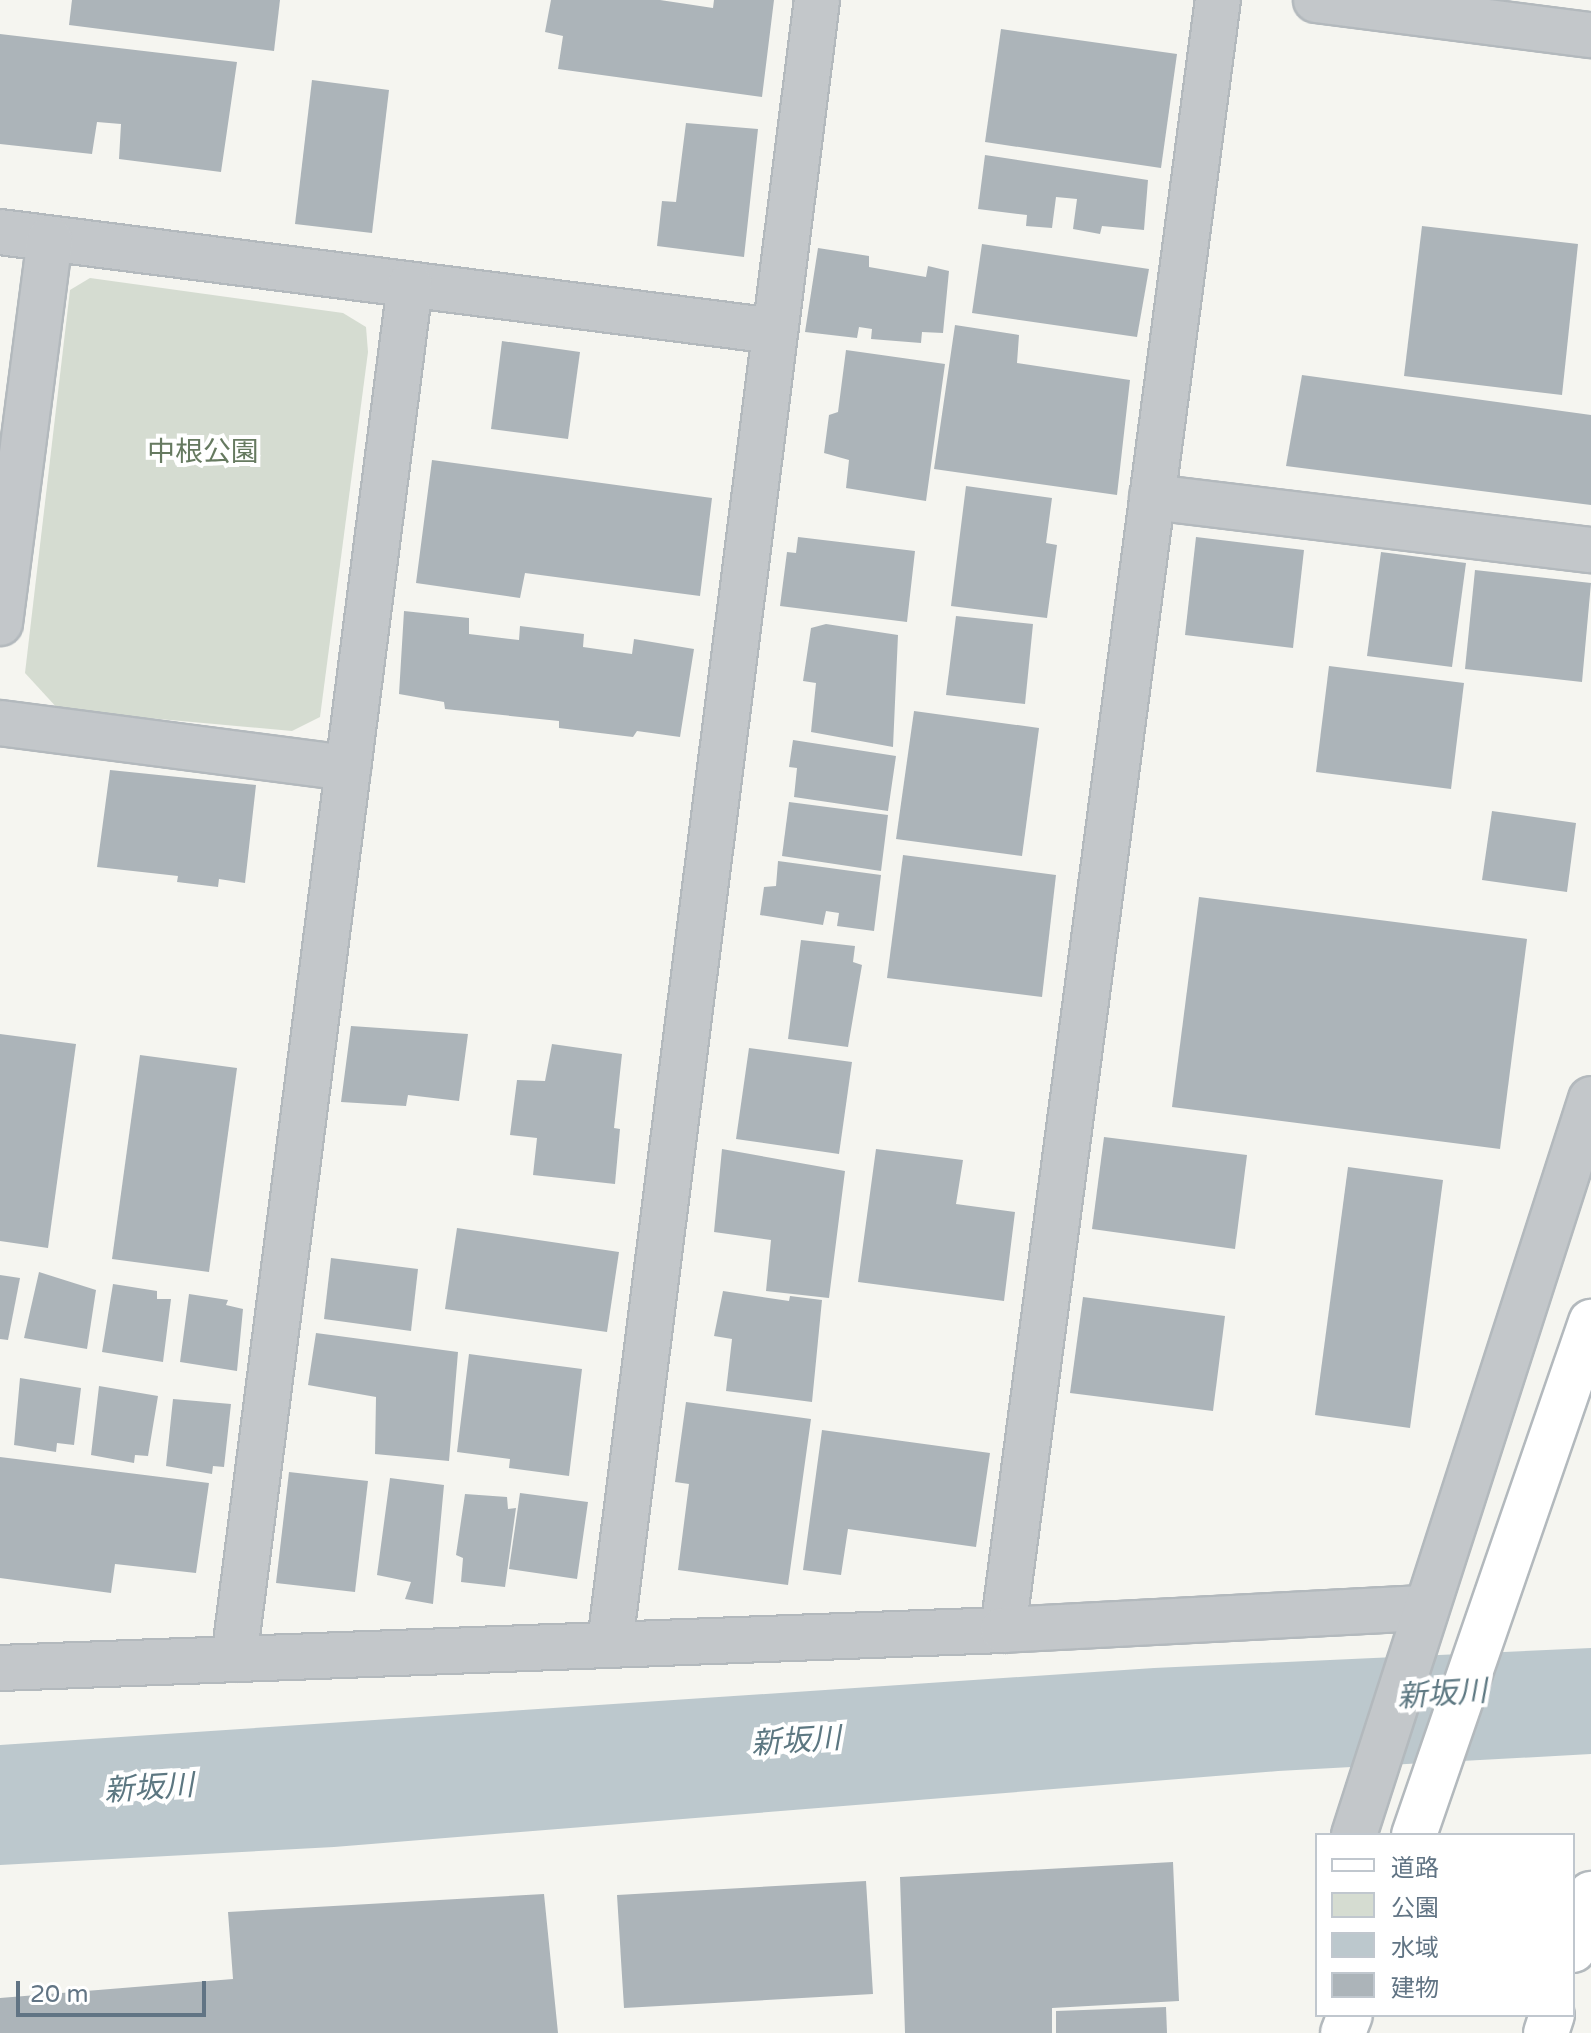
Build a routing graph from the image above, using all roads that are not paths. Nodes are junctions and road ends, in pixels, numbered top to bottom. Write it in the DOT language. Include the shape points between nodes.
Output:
graph roads {
  1 [pos="817,0"];
  2 [pos="1218,0"];
  3 [pos="1316,0"];
  4 [pos="1541,14"];
  5 [pos="1591,35"];
  6 [pos="0,232"];
  7 [pos="50,239"];
  8 [pos="410,285"];
  9 [pos="774,331"];
  10 [pos="1152,497"];
  11 [pos="1591,550"];
  12 [pos="0,623"];
  13 [pos="0,723"];
  14 [pos="348,768"];
  15 [pos="1591,1099"];
  16 [pos="1591,1322"];
  17 [pos="1424,1608"];
  18 [pos="1003,1630"];
  19 [pos="610,1643"];
  20 [pos="234,1659"];
  21 [pos="0,1668"];
  22 [pos="1358,1822"];
  23 [pos="1415,1833"];
  24 [pos="1591,1894"];
  25 [pos="1575,1944"];
  1 -- 9 [label="street"];
  2 -- 10 [label="street"];
  3 -- 4 [label="street"];
  4 -- 5 [label="street"];
  6 -- 7 [label="street"];
  7 -- 8 [label="street"];
  7 -- 12 [label="street"];
  8 -- 9 [label="street"];
  8 -- 14 [label="street"];
  9 -- 19 [label="street"];
  10 -- 11 [label="street"];
  10 -- 18 [label="street"];
  13 -- 14 [label="street"];
  14 -- 20 [label="street"];
  15 -- 17 [label="street"];
  16 -- 23 [label="street"];
  17 -- 18 [label="street"];
  17 -- 22 [label="street"];
  18 -- 19 [label="street"];
  19 -- 20 [label="street"];
  20 -- 21 [label="street"];
  24 -- 25 [label="street"];
}
